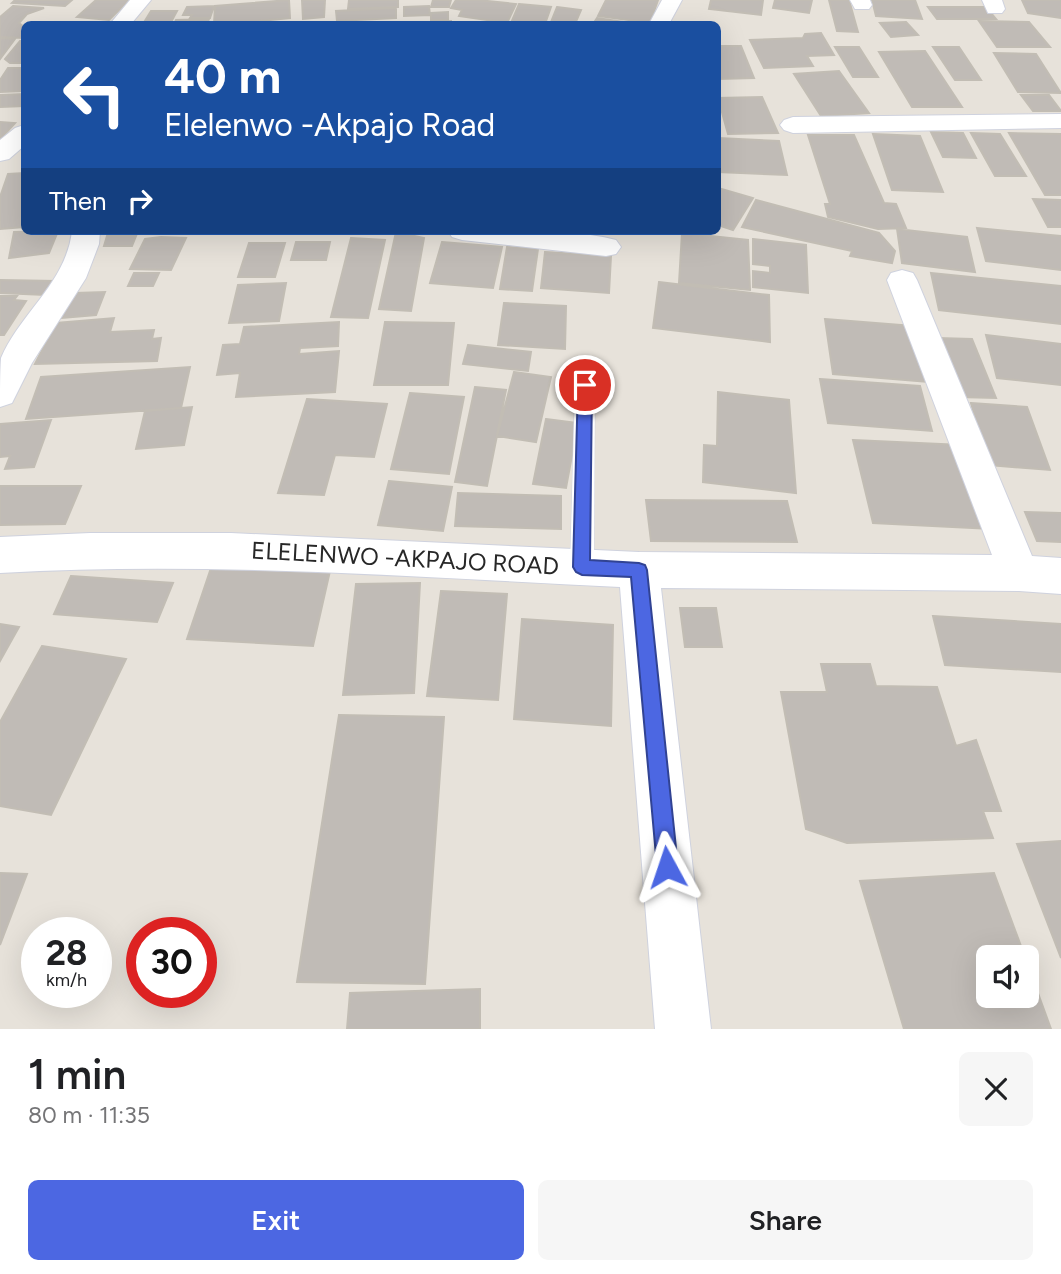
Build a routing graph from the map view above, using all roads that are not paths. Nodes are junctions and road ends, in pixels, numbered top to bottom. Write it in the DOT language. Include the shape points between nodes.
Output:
graph roads {
  1 [pos="141,0"];
  2 [pos="672,0"];
  3 [pos="123,21"];
  4 [pos="661,21"];
  5 [pos="1061,121"];
  6 [pos="20,122"];
  7 [pos="793,125"];
  8 [pos="9,152"];
  9 [pos="87,235"];
  10 [pos="498,235"];
  11 [pos="606,247"];
  12 [pos="902,280"];
  13 [pos="585,385"];
  14 [pos="0,394"];
  15 [pos="0,555"];
  16 [pos="582,567"];
  17 [pos="639,570"];
  18 [pos="1019,573"];
  19 [pos="1061,576"];
  20 [pos="682,1029"];
  1 -- 3 [label="street"];
  2 -- 4 [label="street"];
  5 -- 7 [label="street"];
  6 -- 8 [label="street"];
  9 -- 14 [label="street" via="88,244"];
  10 -- 11 [label="street"];
  12 -- 18 [label="street"];
  13 -- 16 [label="lane"];
  15 -- 16 [label="street, ELELENWO -AKPAJO ROAD" via="231,550"];
  16 -- 17 [label="street, ELELENWO -AKPAJO ROAD"];
  17 -- 18 [label="street, ELELENWO -AKPAJO ROAD"];
  17 -- 20 [label="street"];
  18 -- 19 [label="street, ELELENWO -AKPAJO ROAD"];
}
